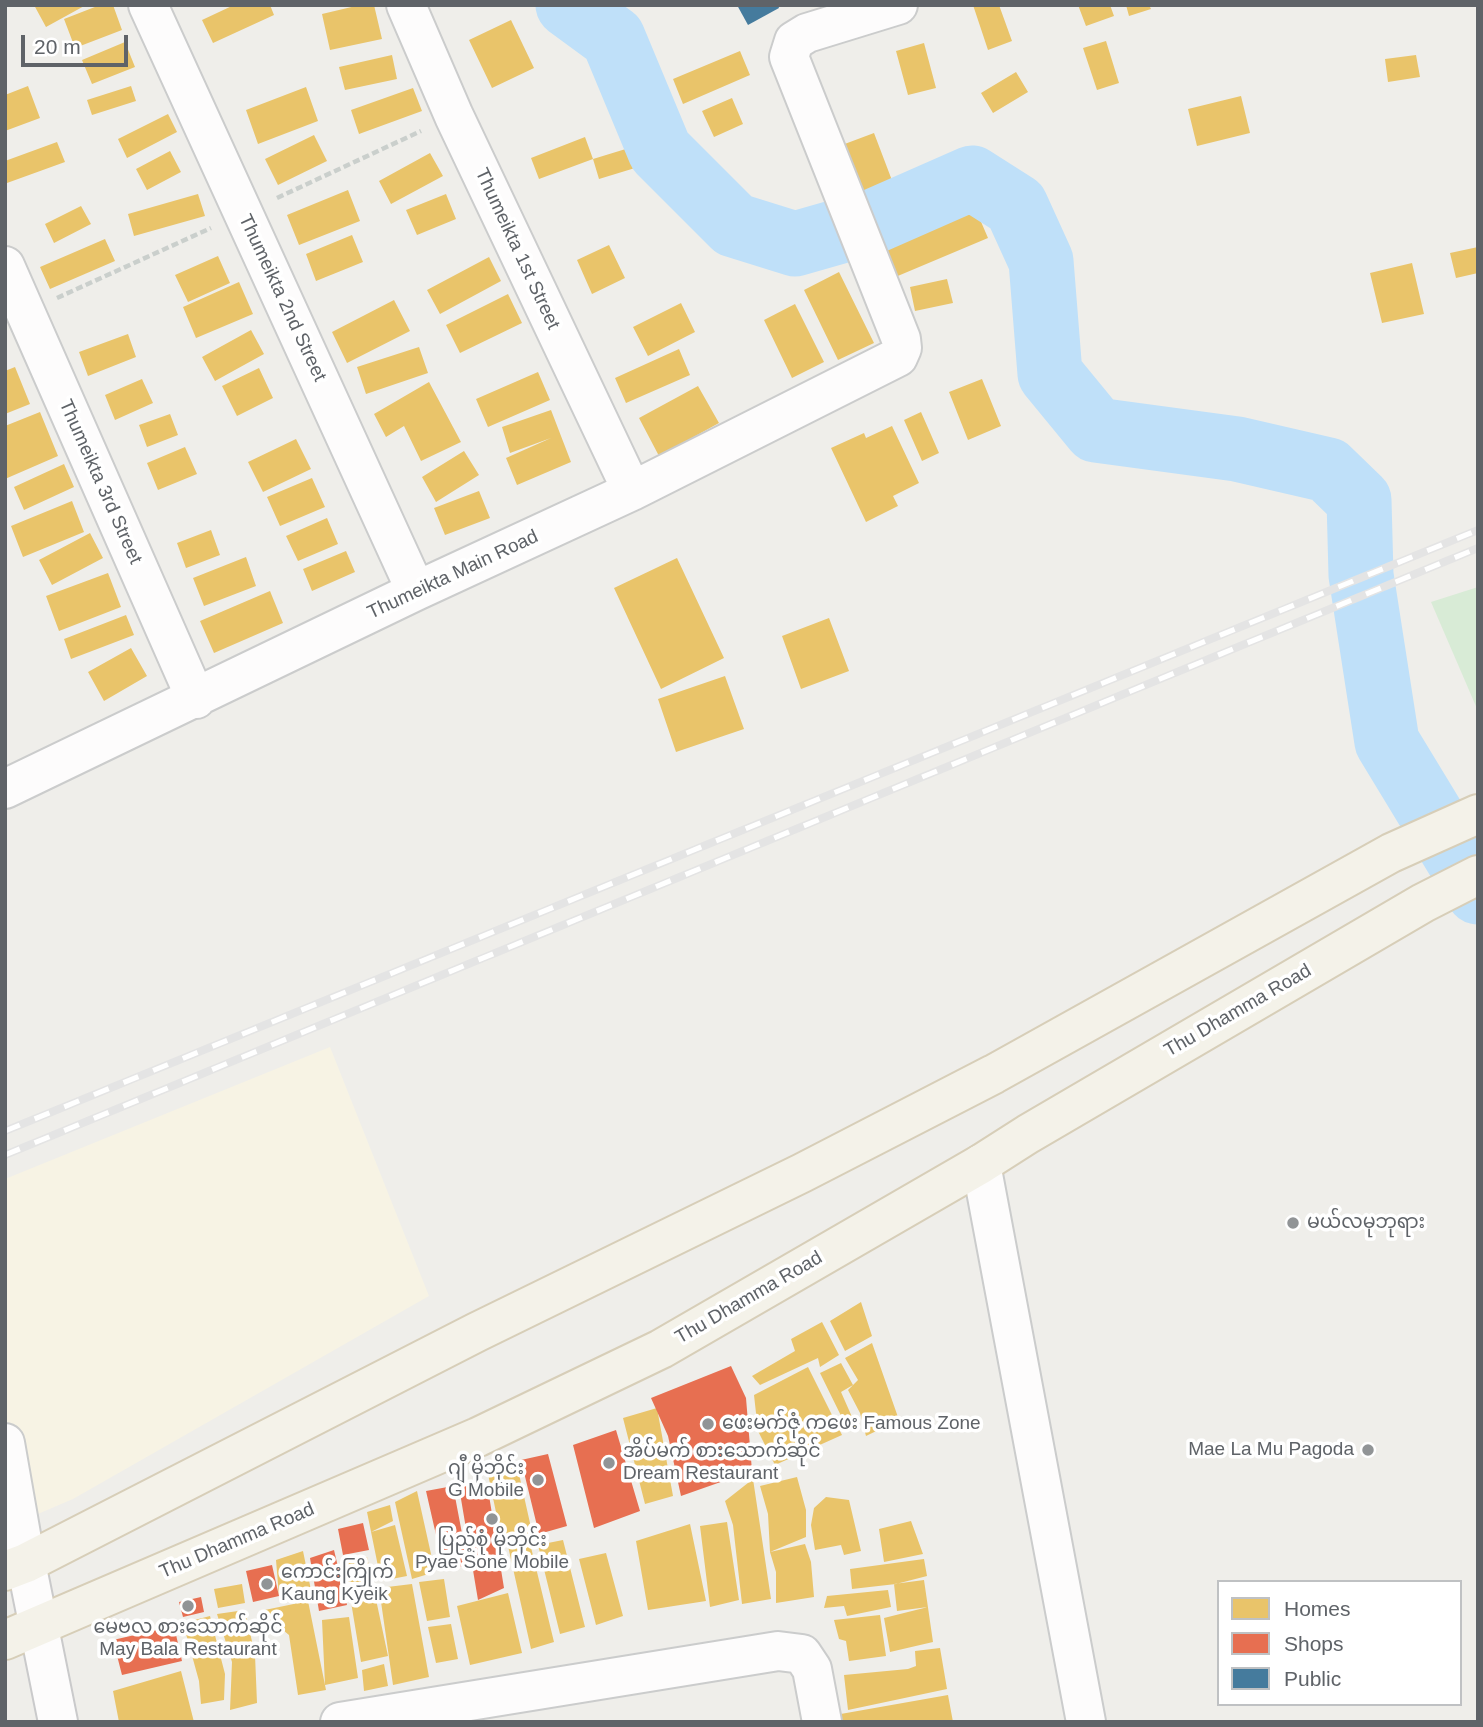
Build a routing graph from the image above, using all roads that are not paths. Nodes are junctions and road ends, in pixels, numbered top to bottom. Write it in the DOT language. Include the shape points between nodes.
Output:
graph roads {
  1 [pos="148,5"];
  2 [pos="406,5"];
  3 [pos="898,5"];
  4 [pos="5,266"];
  5 [pos="632,491"];
  6 [pos="416,591"];
  7 [pos="196,699"];
  8 [pos="5,789"];
  9 [pos="1478,814"];
  10 [pos="1478,875"];
  11 [pos="981,1164"];
  12 [pos="5,1443"];
  13 [pos="16,1567"];
  14 [pos="41,1626"];
  15 [pos="5,1640"];
  16 [pos="58,1722"];
  17 [pos="340,1722"];
  18 [pos="822,1722"];
  19 [pos="1086,1722"];
  1 -- 6 [label="street, Thumeikta 2nd Street"];
  2 -- 5 [label="street, Thumeikta 1st Street"];
  3 -- 5 [label="street, Thumeikta Main Road" via="807,33 794,41 789,57 901,339 898,357"];
  4 -- 7 [label="street, Thumeikta 3rd Street"];
  5 -- 6 [label="street, Thumeikta Main Road"];
  6 -- 7 [label="street, Thumeikta Main Road"];
  7 -- 8 [label="street, Thumeikta Main Road"];
  9 -- 13 [label="main road" via="1391,853 994,1074 802,1173 465,1338"];
  10 -- 11 [label="main road, Thu Dhamma Road"];
  11 -- 14 [label="main road, Thu Dhamma Road" via="649,1355 478,1437"];
  11 -- 19 [label="street"];
  12 -- 13 [label="street"];
  13 -- 14 [label="street"];
  14 -- 15 [label="main road, Thu Dhamma Road"];
  14 -- 16 [label="street"];
  17 -- 18 [label="street" via="778,1651 802,1654 813,1670"];
}
